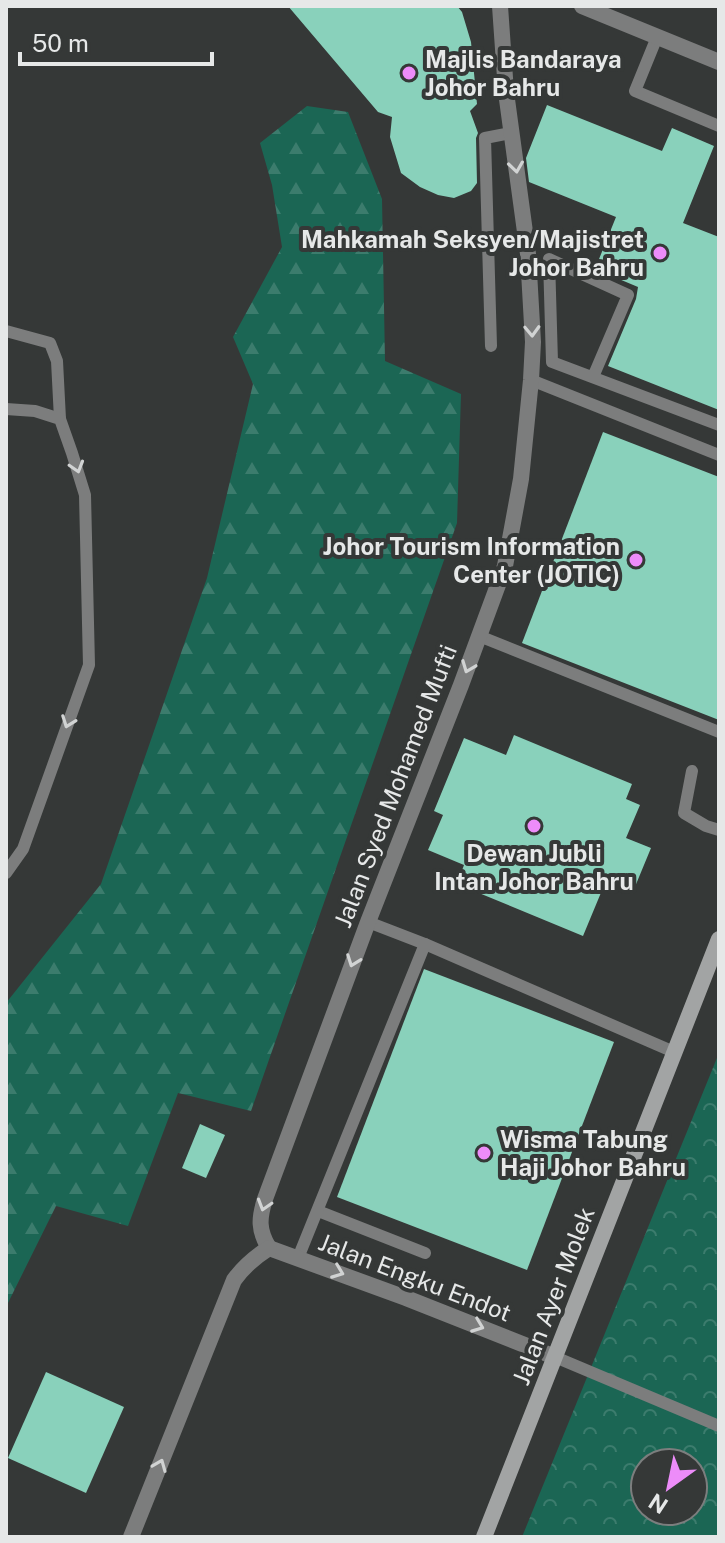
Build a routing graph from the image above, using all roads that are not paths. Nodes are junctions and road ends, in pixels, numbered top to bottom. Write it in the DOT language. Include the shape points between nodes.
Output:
graph roads {
  1 [pos="500,6"];
  2 [pos="582,6"];
  3 [pos="657,37"];
  4 [pos="719,62"];
  5 [pos="719,126"];
  6 [pos="511,133"];
  7 [pos="6,331"];
  8 [pos="491,346"];
  9 [pos="593,377"];
  10 [pos="531,380"];
  11 [pos="6,409"];
  12 [pos="60,419"];
  13 [pos="719,425"];
  14 [pos="719,455"];
  15 [pos="479,636"];
  16 [pos="719,732"];
  17 [pos="692,771"];
  18 [pos="719,830"];
  19 [pos="6,873"];
  20 [pos="368,922"];
  21 [pos="719,939"];
  22 [pos="425,944"];
  23 [pos="674,1052"];
  24 [pos="318,1211"];
  25 [pos="269,1248"];
  26 [pos="425,1253"];
  27 [pos="298,1258"];
  28 [pos="555,1357"];
  29 [pos="719,1426"];
  30 [pos="131,1537"];
  31 [pos="484,1537"];
  1 -- 6 [label="street, Jalan Syed Mohamed Mufti"];
  2 -- 3 [label="street"];
  3 -- 4 [label="street"];
  3 -- 5 [label="lane" via="635,91"];
  6 -- 8 [label="lane" via="485,138"];
  6 -- 10 [label="street, Jalan Syed Mohamed Mufti, one-way" via="528,254"];
  7 -- 12 [label="lane" via="50,343 57,361"];
  9 -- 9 [label="lane" via="552,362 549,259 628,295"];
  9 -- 13 [label="lane"];
  10 -- 14 [label="lane"];
  10 -- 15 [label="street, Jalan Syed Mohamed Mufti" via="505,566"];
  11 -- 12 [label="lane"];
  12 -- 19 [label="lane, one-way" via="85,495 89,665 23,849"];
  15 -- 16 [label="lane"];
  15 -- 20 [label="street, Jalan Syed Mohamed Mufti, one-way"];
  17 -- 18 [label="lane" via="684,813"];
  20 -- 22 [label="lane"];
  20 -- 25 [label="street, Jalan Syed Mohamed Mufti, one-way" via="260,1216"];
  21 -- 23 [label="main road, Jalan Ayer Molek"];
  22 -- 23 [label="lane"];
  22 -- 24 [label="lane"];
  23 -- 28 [label="main road, Jalan Ayer Molek"];
  24 -- 26 [label="lane"];
  24 -- 27 [label="lane"];
  25 -- 27 [label="street, Jalan Engku Endot"];
  30 -- 25 [label="street, one-way" via="234,1280"];
  27 -- 28 [label="street, Jalan Engku Endot, one-way"];
  28 -- 29 [label="lane, Jalan Engku Endot"];
  28 -- 31 [label="main road, Jalan Ayer Molek"];
}
